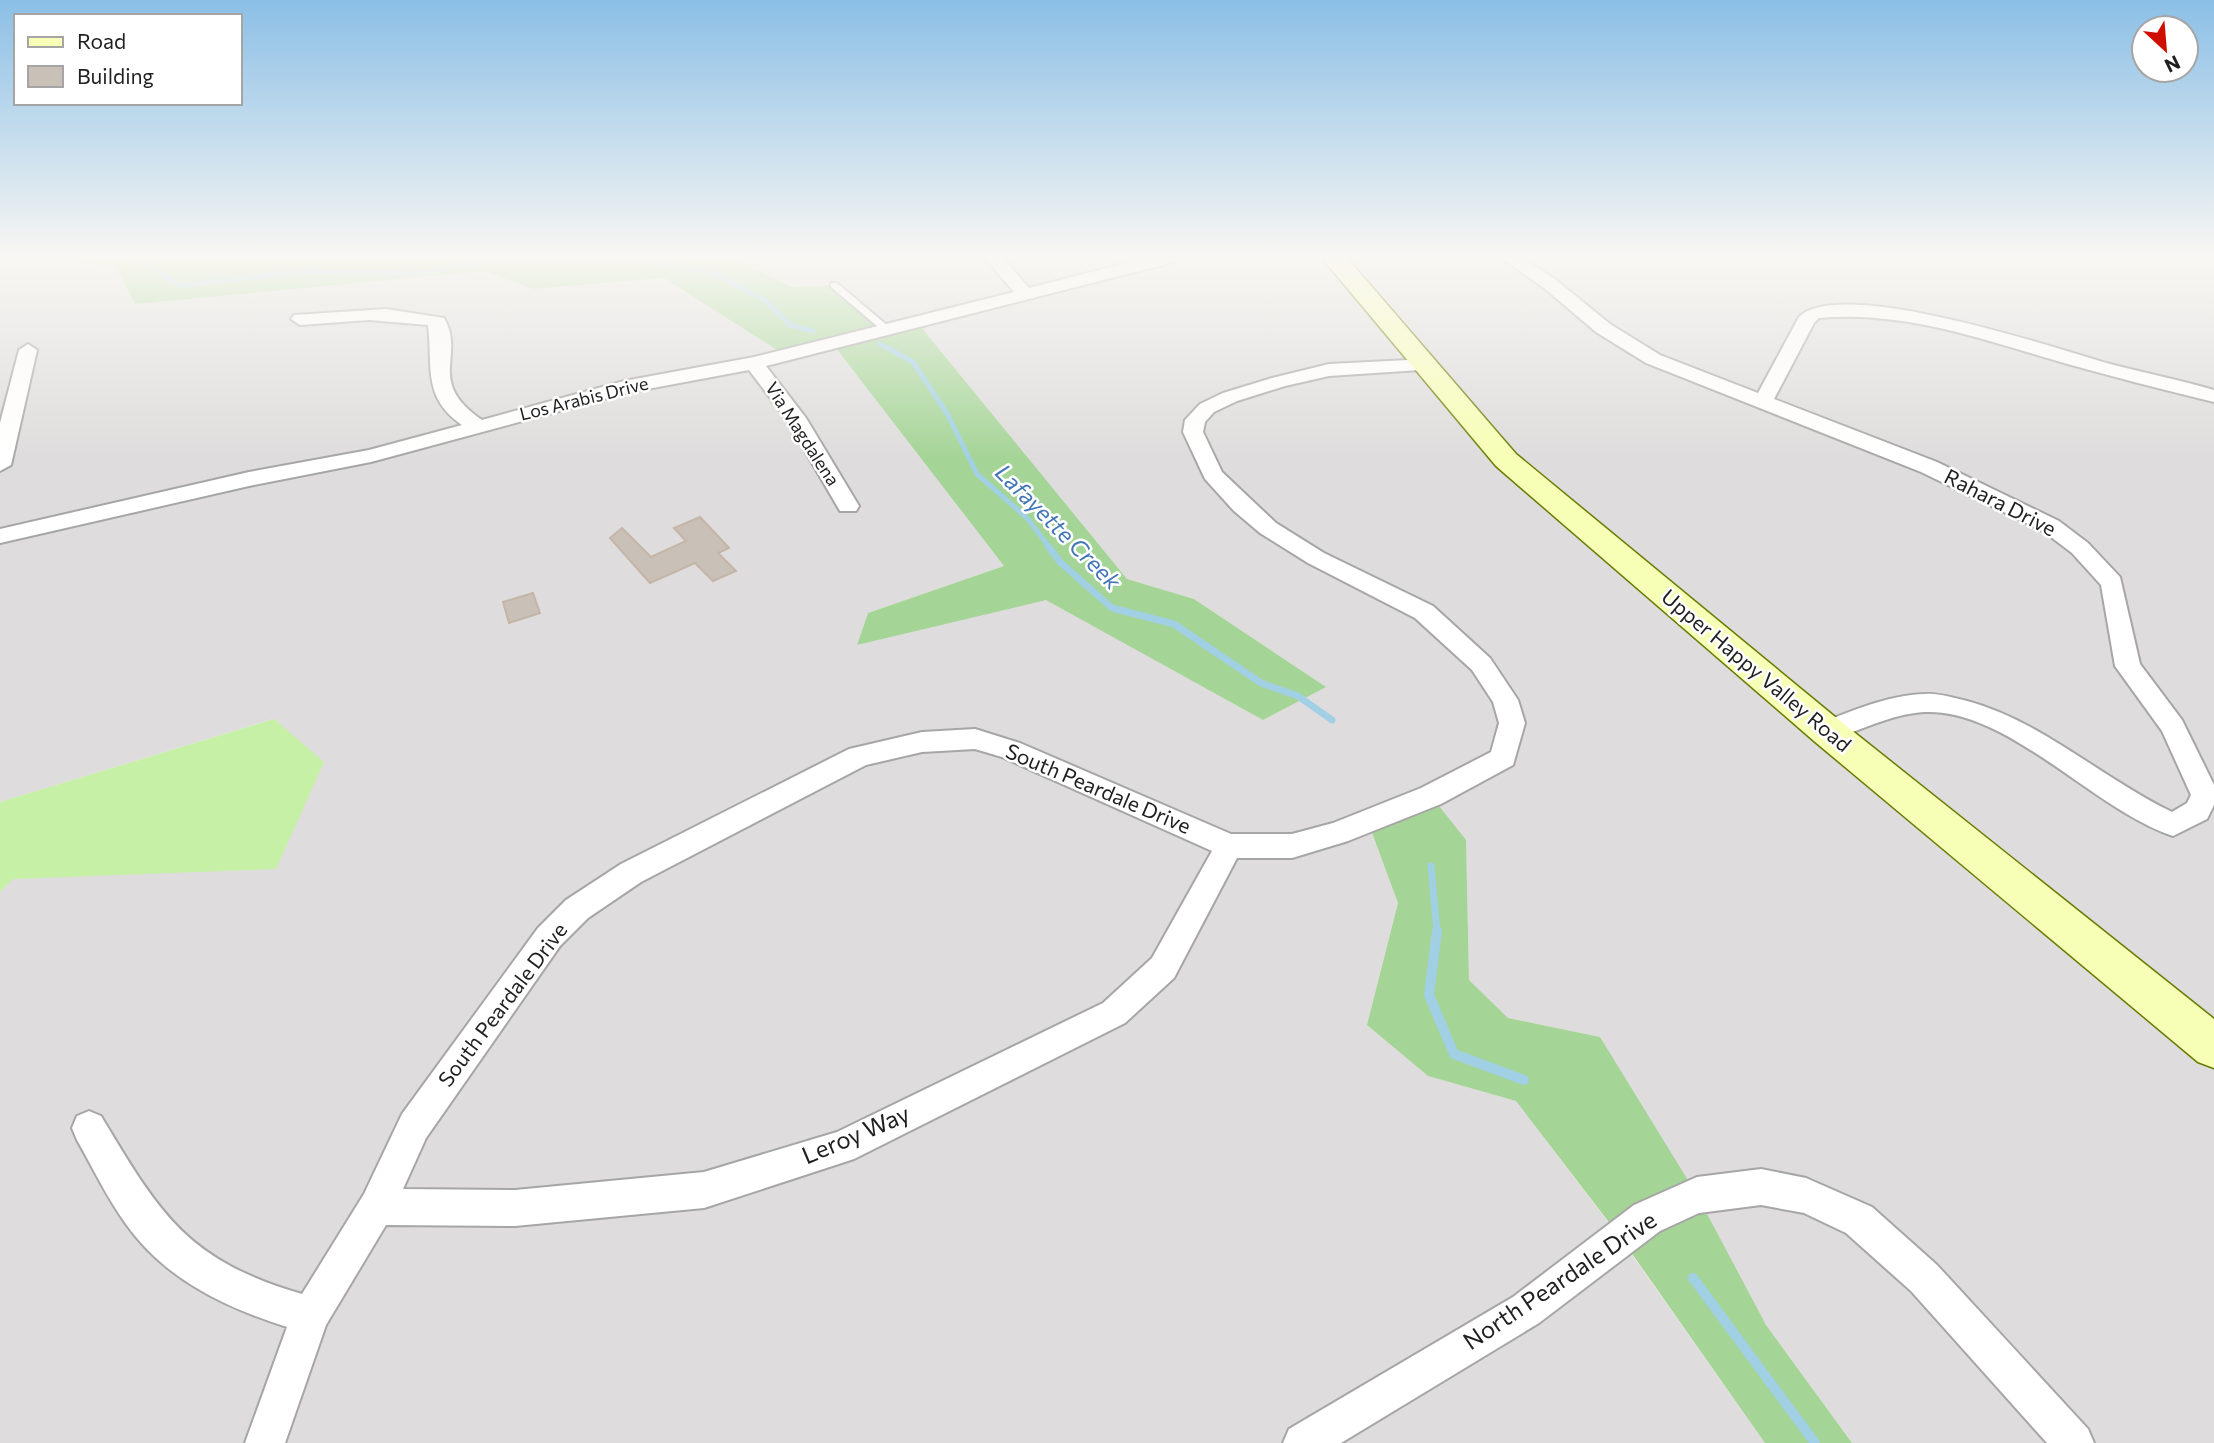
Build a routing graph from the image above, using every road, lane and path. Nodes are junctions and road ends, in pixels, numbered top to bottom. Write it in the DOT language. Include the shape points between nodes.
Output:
graph roads {
  1 [pos="437,325"];
  2 [pos="882,325"];
  3 [pos="901,325"];
  4 [pos="1393,325"];
  5 [pos="1600,325"];
  6 [pos="1804,325"];
  7 [pos="1941,325"];
  8 [pos="886,329"];
  9 [pos="28,350"];
  10 [pos="754,363"];
  11 [pos="1428,365"];
  12 [pos="2214,396"];
  13 [pos="1762,404"];
  14 [pos="479,427"];
  15 [pos="0,465"];
  16 [pos="848,506"];
  17 [pos="0,536"];
  18 [pos="1827,731"];
  19 [pos="1229,846"];
  20 [pos="2214,1047"];
  21 [pos="89,1128"];
  22 [pos="377,1207"];
  23 [pos="310,1315"];
  24 [pos="268,1432"];
  25 [pos="1303,1443"];
  26 [pos="2074,1443"];
  1 -- 14 [label="street" via="438,382 459,415"];
  2 -- 8 [label="lane"];
  3 -- 8 [label="street, Los Arabis Drive"];
  4 -- 11 [label="street, Upper Happy Valley Road"];
  5 -- 13 [label="street, Rahara Drive" via="1653,359"];
  6 -- 13 [label="street"];
  7 -- 12 [label="street"];
  8 -- 10 [label="street, Los Arabis Drive"];
  9 -- 15 [label="street"];
  10 -- 14 [label="street, Los Arabis Drive" via="624,387"];
  10 -- 16 [label="street, Via Magdalena" via="796,418"];
  11 -- 18 [label="street, Upper Happy Valley Road" via="1506,460"];
  11 -- 19 [label="street, South Peardale Drive" via="1329,370 1279,382 1207,408 1195,420 1193,432 1213,474 1268,528 1316,558 1424,612 1481,664 1505,700 1512,723 1503,758 1431,796 1338,834 1292,846"];
  13 -- 18 [label="street, Rahara Drive" via="1964,482 2051,526 2080,548 2112,583 2128,666 2173,727 2205,795 2197,811 2173,825 2146,814 2024,732 1979,712 1926,703"];
  14 -- 17 [label="street, Los Arabis Drive" via="371,456"];
  18 -- 20 [label="street, Upper Happy Valley Road"];
  19 -- 22 [label="street, Leroy Way" via="1163,968 1114,1013 842,1147 704,1190 514,1208"];
  19 -- 22 [label="street, South Peardale Drive" via="1011,750 975,739 922,742 859,756 631,873 577,909 549,937 414,1126"];
  21 -- 23 [label="street" via="145,1220 205,1275 259,1301"];
  22 -- 23 [label="street, South Peardale Drive"];
  23 -- 24 [label="street, South Peardale Drive"];
  25 -- 26 [label="street, North Peardale Drive" via="1526,1310 1647,1218 1697,1195 1761,1187 1807,1196 1859,1220 1924,1279"];
}
